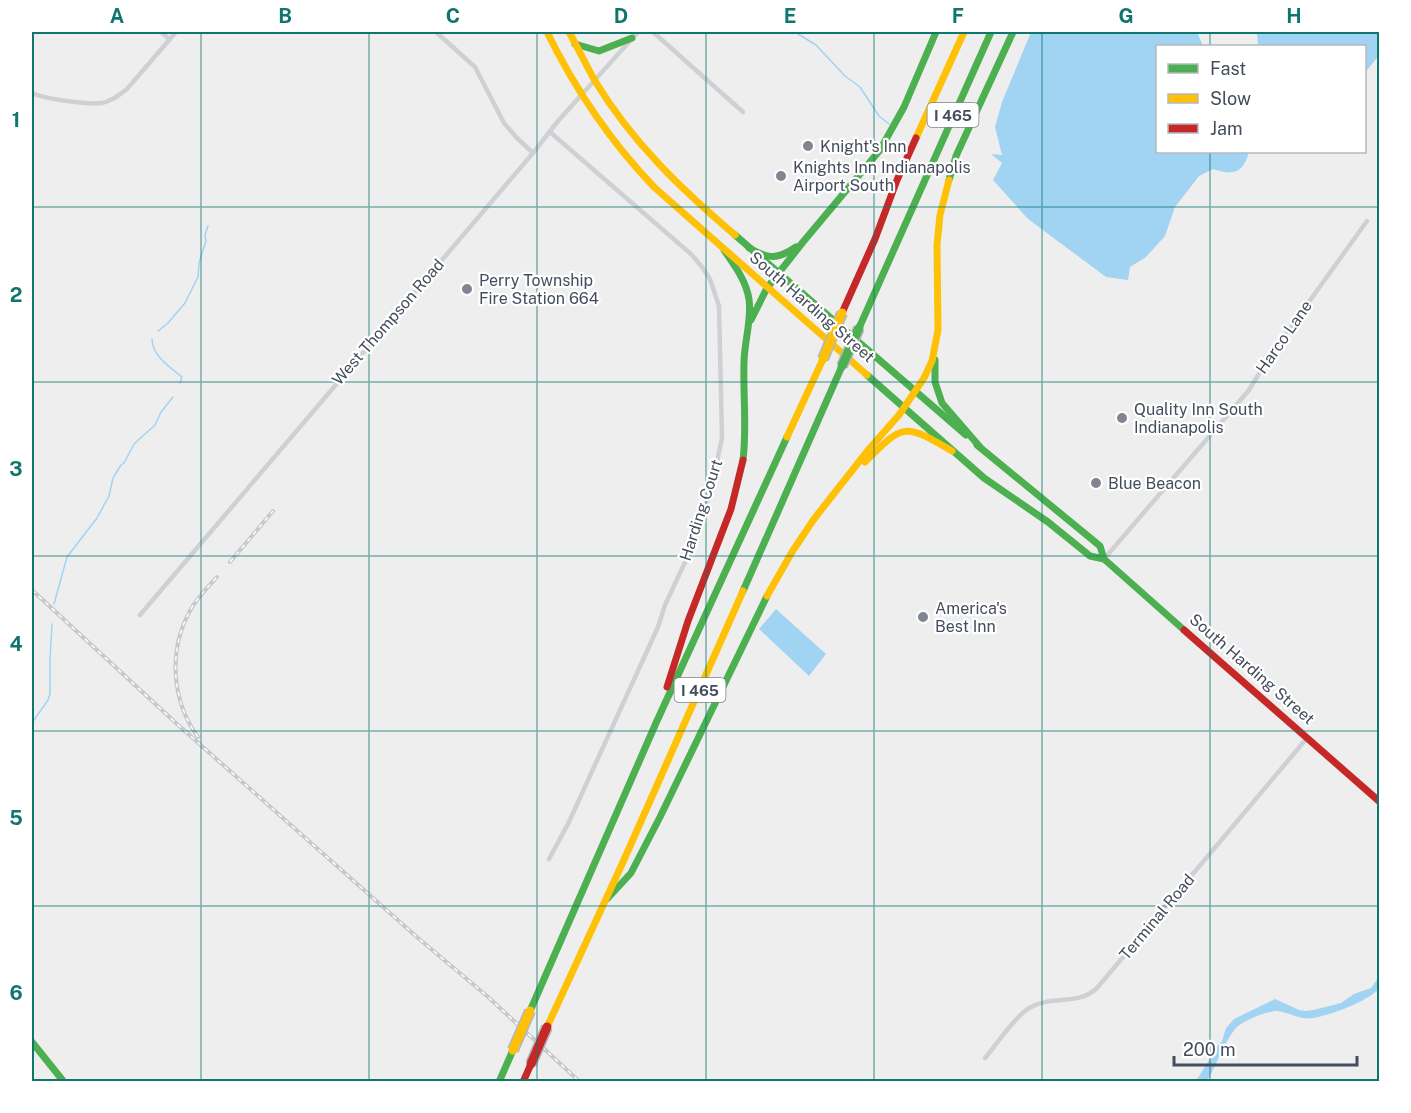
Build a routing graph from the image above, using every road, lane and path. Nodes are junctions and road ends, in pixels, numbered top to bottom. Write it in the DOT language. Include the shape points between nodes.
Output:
graph roads {
  1 [pos="161,32"];
  2 [pos="176,32"];
  3 [pos="436,32"];
  4 [pos="547,32"];
  5 [pos="569,32"];
  6 [pos="653,32"];
  7 [pos="936,32"];
  8 [pos="964,32"];
  9 [pos="991,32"];
  10 [pos="1013,32"];
  11 [pos="635,35"];
  12 [pos="169,39"];
  13 [pos="575,44"];
  14 [pos="595,81"];
  15 [pos="32,93"];
  16 [pos="582,96"];
  17 [pos="743,112"];
  18 [pos="550,132"];
  19 [pos="533,153"];
  20 [pos="1367,221"];
  21 [pos="802,243"];
  22 [pos="749,248"];
  23 [pos="724,250"];
  24 [pos="779,274"];
  25 [pos="767,288"];
  26 [pos="747,331"];
  27 [pos="935,345"];
  28 [pos="915,392"];
  29 [pos="904,408"];
  30 [pos="980,447"];
  31 [pos="952,451"];
  32 [pos="838,490"];
  33 [pos="1104,559"];
  34 [pos="140,615"];
  35 [pos="656,723"];
  36 [pos="1307,738"];
  37 [pos="1380,802"];
  38 [pos="549,859"];
  39 [pos="607,899"];
  40 [pos="32,1042"];
  41 [pos="985,1058"];
  42 [pos="64,1082"];
  43 [pos="500,1082"];
  44 [pos="523,1082"];
  1 -- 12 [label="street"];
  2 -- 12 [label="street"];
  3 -- 19 [label="street" via="475,67 504,123"];
  4 -- 16 [label="main road, South Harding Street"];
  5 -- 13 [label="main road, South Harding Street"];
  6 -- 17 [label="street"];
  7 -- 21 [label="main road" via="880,150"];
  8 -- 35 [label="main road, I 465, bridge" via="823,358"];
  9 -- 39 [label="main road, I 465, bridge"];
  10 -- 27 [label="main road" via="956,156 947,187 938,230 939,313"];
  11 -- 13 [label="main road" via="599,51"];
  11 -- 14 [label="street, West Thompson Road"];
  12 -- 15 [label="street" via="122,94 113,99 88,102"];
  13 -- 14 [label="main road, South Harding Street"];
  14 -- 16 [label="street, West Thompson Road"];
  14 -- 22 [label="main road, South Harding Street" via="661,168"];
  16 -- 18 [label="street, West Thompson Road"];
  16 -- 23 [label="main road, South Harding Street" via="636,168"];
  18 -- 19 [label="street, West Thompson Road"];
  18 -- 38 [label="street, Harding Court" via="692,255 710,279 719,306 722,438 695,541"];
  19 -- 34 [label="street, West Thompson Road"];
  20 -- 33 [label="street, Harco Lane" via="1249,390"];
  21 -- 22 [label="main road" via="775,258"];
  21 -- 24 [label="main road"];
  22 -- 24 [label="main road, South Harding Street"];
  23 -- 25 [label="main road, South Harding Street"];
  23 -- 26 [label="main road" via="746,288 750,310"];
  24 -- 25 [label="main road"];
  24 -- 28 [label="main road, South Harding Street"];
  25 -- 26 [label="main road"];
  25 -- 29 [label="main road, South Harding Street"];
  26 -- 35 [label="main road" via="741,469"];
  27 -- 28 [label="main road" via="928,370"];
  27 -- 30 [label="main road" via="938,395"];
  28 -- 29 [label="main road"];
  28 -- 30 [label="main road, South Harding Street"];
  29 -- 31 [label="main road, South Harding Street"];
  29 -- 32 [label="main road"];
  30 -- 33 [label="main road, South Harding Street" via="1100,546"];
  31 -- 32 [label="main road" via="917,431 897,432"];
  31 -- 33 [label="main road, South Harding Street" via="1090,556"];
  32 -- 39 [label="main road" via="814,519 773,584 631,873"];
  33 -- 36 [label="main road, South Harding Street"];
  35 -- 43 [label="main road, I 465, bridge"];
  36 -- 37 [label="main road, South Harding Street"];
  36 -- 41 [label="street, Terminal Road" via="1097,988 1081,998 1030,1008"];
  39 -- 44 [label="main road, I 465, bridge"];
  40 -- 42 [label="main road"];
}
